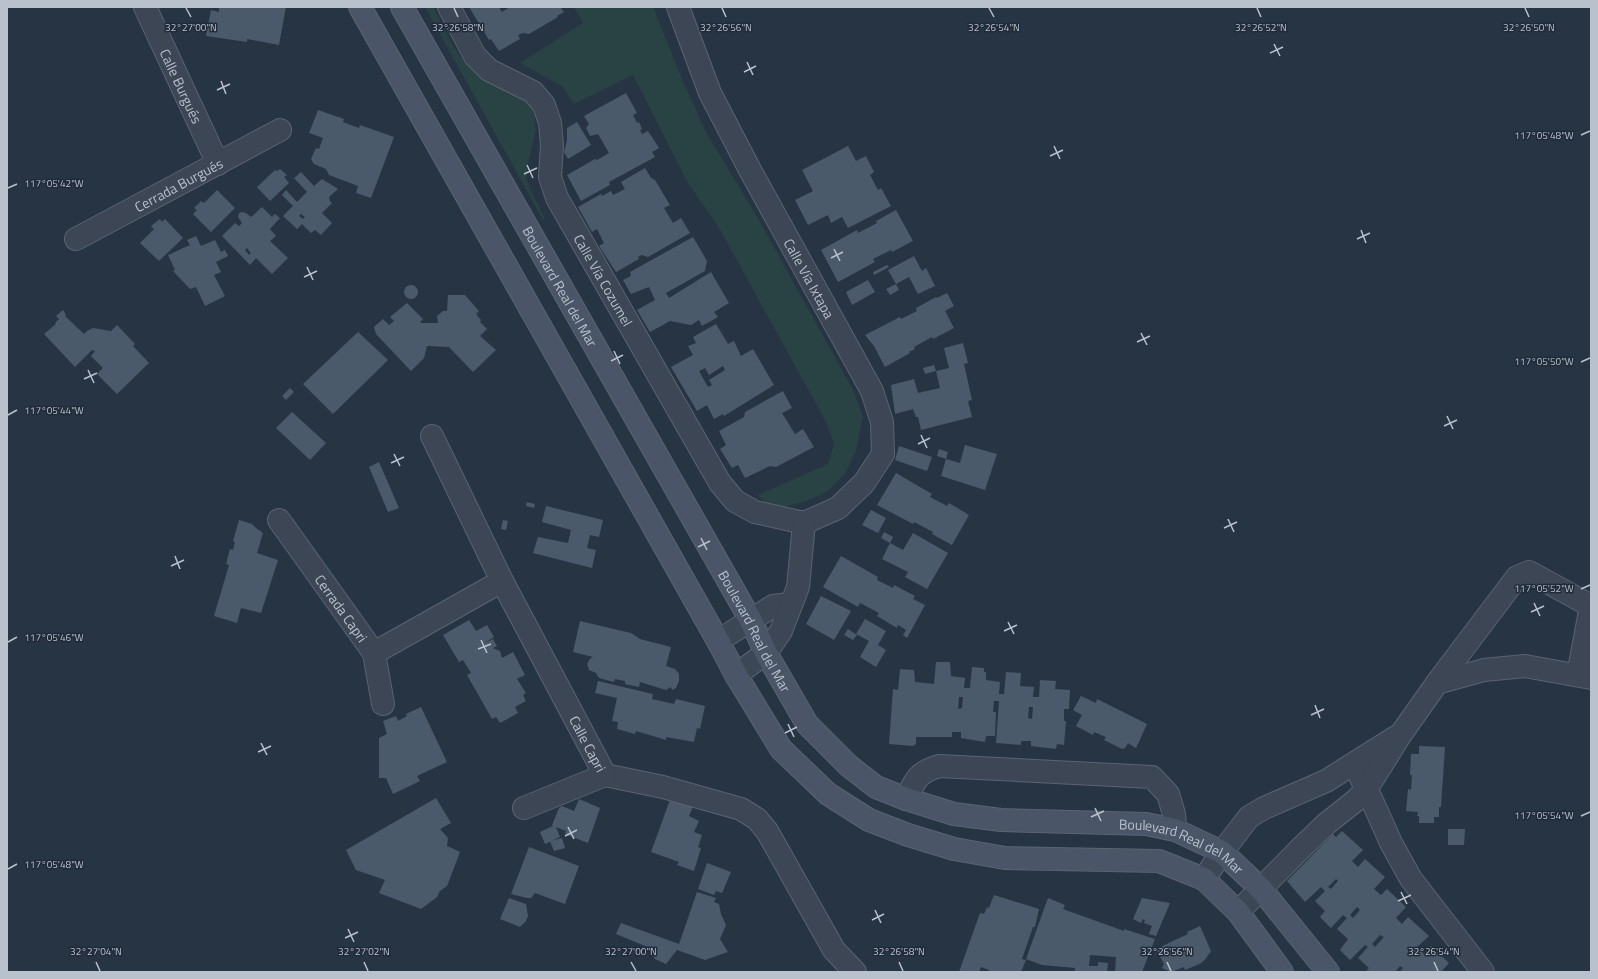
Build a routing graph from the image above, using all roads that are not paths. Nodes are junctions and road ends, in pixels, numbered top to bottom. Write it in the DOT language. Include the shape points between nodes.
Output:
graph roads {
  1 [pos="145,7"];
  2 [pos="360,7"];
  3 [pos="402,7"];
  4 [pos="449,7"];
  5 [pos="678,7"];
  6 [pos="280,130"];
  7 [pos="218,164"];
  8 [pos="76,239"];
  9 [pos="432,436"];
  10 [pos="279,520"];
  11 [pos="804,523"];
  12 [pos="502,581"];
  13 [pos="790,604"];
  14 [pos="1591,606"];
  15 [pos="750,619"];
  16 [pos="718,640"];
  17 [pos="374,653"];
  18 [pos="766,653"];
  19 [pos="736,675"];
  20 [pos="1585,677"];
  21 [pos="1437,683"];
  22 [pos="383,704"];
  23 [pos="1401,734"];
  24 [pos="1354,764"];
  25 [pos="605,775"];
  26 [pos="1366,790"];
  27 [pos="906,799"];
  28 [pos="524,808"];
  29 [pos="1175,830"];
  30 [pos="1222,852"];
  31 [pos="1204,879"];
  32 [pos="1261,889"];
  33 [pos="1238,912"];
  34 [pos="855,972"];
  35 [pos="1282,972"];
  36 [pos="1328,972"];
  37 [pos="1483,972"];
  1 -- 7 [label="street, Calle Burgués"];
  2 -- 16 [label="street, Boulevard Real del Mar"];
  3 -- 15 [label="street, Boulevard Real del Mar"];
  4 -- 11 [label="street, Calle Vía Cozumel" via="475,56 489,70 533,92 544,105 550,123 552,145 550,177 557,198 720,483 735,501 755,512"];
  5 -- 11 [label="street, Calle Vía Ixtapa" via="710,94 872,391 882,422 883,454 864,483 838,508"];
  6 -- 7 [label="street, Cerrada Burgués"];
  7 -- 8 [label="street, Cerrada Burgués"];
  9 -- 12 [label="street, Calle Capri"];
  10 -- 17 [label="street, Cerrada Capri"];
  11 -- 13 [label="street" via="798,587"];
  12 -- 17 [label="street"];
  12 -- 25 [label="street, Calle Capri"];
  13 -- 15 [label="street" via="773,606"];
  13 -- 18 [label="street" via="781,631"];
  14 -- 20 [label="street"];
  14 -- 21 [label="street" via="1529,572 1523,574 1517,577"];
  15 -- 16 [label="street"];
  15 -- 18 [label="street, Boulevard Real del Mar"];
  16 -- 19 [label="street, Boulevard Real del Mar"];
  17 -- 22 [label="street, Cerrada Capri"];
  18 -- 19 [label="street"];
  18 -- 27 [label="street, Boulevard Real del Mar" via="807,724 849,766 876,787"];
  19 -- 31 [label="street, Boulevard Real del Mar" via="781,749 828,794 869,820 954,849 1005,858 1158,861"];
  20 -- 21 [label="street" via="1525,666 1484,670"];
  21 -- 23 [label="street"];
  23 -- 24 [label="street"];
  23 -- 26 [label="street"];
  24 -- 26 [label="street"];
  24 -- 30 [label="street" via="1249,817"];
  25 -- 28 [label="street"];
  25 -- 34 [label="street, Calle Capri" via="663,787 741,808 757,818 768,832 834,950"];
  26 -- 32 [label="street" via="1316,834"];
  26 -- 37 [label="street" via="1410,879"];
  27 -- 29 [label="street, Boulevard Real del Mar" via="954,814 993,819 1146,824"];
  27 -- 29 [label="street" via="924,771 939,766 1152,777 1168,794 1174,814"];
  29 -- 30 [label="street, Boulevard Real del Mar"];
  30 -- 31 [label="street"];
  30 -- 32 [label="street, Boulevard Real del Mar"];
  31 -- 33 [label="street, Boulevard Real del Mar"];
  32 -- 33 [label="street"];
  32 -- 36 [label="street, Boulevard Real del Mar"];
  33 -- 35 [label="street, Boulevard Real del Mar"];
}
